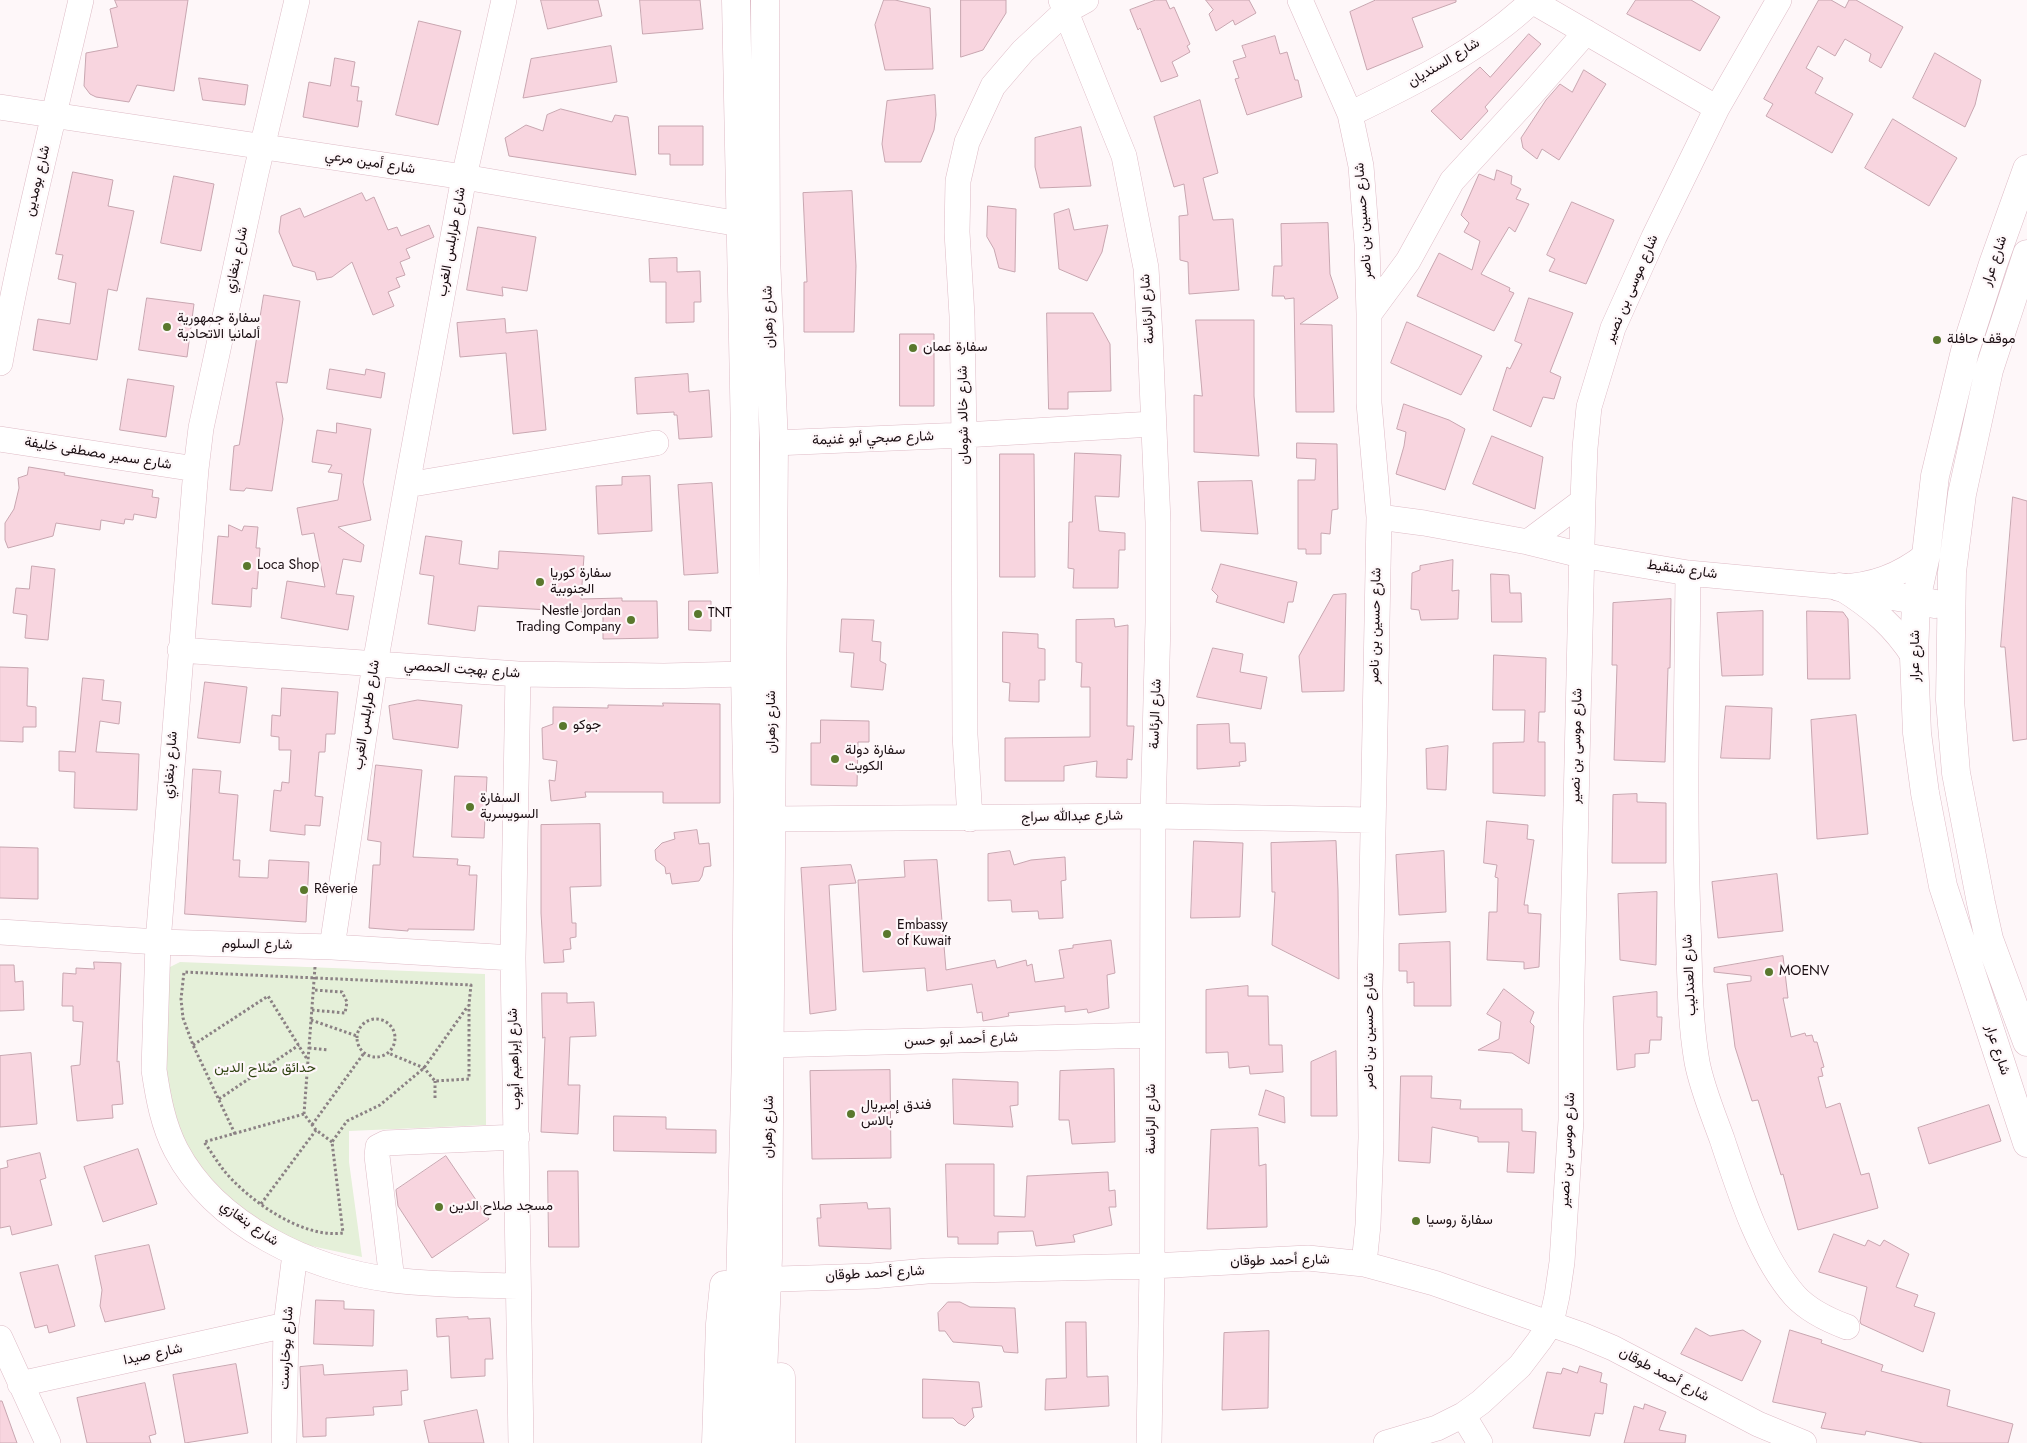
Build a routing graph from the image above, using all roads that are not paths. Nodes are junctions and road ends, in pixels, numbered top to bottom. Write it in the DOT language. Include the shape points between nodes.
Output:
graph roads {
  1 [pos="81,0"];
  2 [pos="297,0"];
  3 [pos="504,0"];
  4 [pos="736,0"];
  5 [pos="765,0"];
  6 [pos="1300,0"];
  7 [pos="1532,0"];
  8 [pos="1779,0"];
  9 [pos="1071,4"];
  10 [pos="1586,32"];
  11 [pos="0,107"];
  12 [pos="1717,108"];
  13 [pos="1350,114"];
  14 [pos="54,115"];
  15 [pos="262,146"];
  16 [pos="2027,170"];
  17 [pos="464,177"];
  18 [pos="740,224"];
  19 [pos="2027,254"];
  20 [pos="1369,314"];
  21 [pos="0,363"];
  22 [pos="1153,424"];
  23 [pos="964,435"];
  24 [pos="0,439"];
  25 [pos="656,443"];
  26 [pos="774,443"];
  27 [pos="196,469"];
  28 [pos="407,485"];
  29 [pos="1583,500"];
  30 [pos="1379,517"];
  31 [pos="1528,542"];
  32 [pos="1581,555"];
  33 [pos="1926,555"];
  34 [pos="1688,573"];
  35 [pos="1838,587"];
  36 [pos="1916,600"];
  37 [pos="1952,613"];
  38 [pos="180,650"];
  39 [pos="1914,657"];
  40 [pos="375,664"];
  41 [pos="518,674"];
  42 [pos="745,674"];
  43 [pos="1153,816"];
  44 [pos="772,819"];
  45 [pos="970,819"];
  46 [pos="1372,820"];
  47 [pos="0,932"];
  48 [pos="158,942"];
  49 [pos="325,946"];
  50 [pos="513,958"];
  51 [pos="2019,1000"];
  52 [pos="1152,1035"];
  53 [pos="1993,1040"];
  54 [pos="2027,1042"];
  55 [pos="770,1045"];
  56 [pos="2027,1048"];
  57 [pos="518,1137"];
  58 [pos="2027,1142"];
  59 [pos="742,1228"];
  60 [pos="295,1254"];
  61 [pos="1364,1264"];
  62 [pos="1152,1266"];
  63 [pos="773,1268"];
  64 [pos="392,1280"];
  65 [pos="518,1286"];
  66 [pos="1551,1323"];
  67 [pos="286,1325"];
  68 [pos="1847,1327"];
  69 [pos="0,1338"];
  70 [pos="20,1384"];
  71 [pos="1463,1415"];
  72 [pos="48,1443"];
  73 [pos="284,1443"];
  74 [pos="521,1443"];
  75 [pos="716,1443"];
  76 [pos="736,1443"];
  77 [pos="760,1443"];
  78 [pos="781,1443"];
  79 [pos="1149,1443"];
  80 [pos="1386,1443"];
  81 [pos="1480,1443"];
  82 [pos="1804,1443"];
  1 -- 14 [label="street, شارع بومدين"];
  2 -- 15 [label="street, شارع بنغازي"];
  3 -- 17 [label="street, شارع طرابلس الغرب"];
  4 -- 18 [label="main road, شارع زهران"];
  5 -- 26 [label="main road, شارع زهران" via="766,257"];
  6 -- 13 [label="street, شارع حسين بن ناصر"];
  7 -- 10 [label="street, شارع السنديان"];
  7 -- 13 [label="street, شارع السنديان" via="1466,52"];
  8 -- 12 [label="street, شارع موسى بن نصير"];
  9 -- 22 [label="street, شارع الرئاسة" via="1124,156 1132,191 1146,268"];
  9 -- 23 [label="street, شارع خالد شومان" via="993,86 967,142 958,181 957,232"];
  10 -- 12 [label="street, شارع السنديان"];
  10 -- 20 [label="street" via="1452,181 1408,261"];
  11 -- 14 [label="street, شارع أمين مرعي"];
  12 -- 29 [label="street, شارع موسى بن نصير" via="1613,328 1589,407"];
  13 -- 20 [label="street, شارع حسين بن ناصر" via="1361,166"];
  14 -- 15 [label="street, شارع أمين مرعي"];
  14 -- 21 [label="street, شارع بومدين"];
  15 -- 17 [label="street, شارع أمين مرعي"];
  15 -- 27 [label="street, شارع بنغازي" via="201,428"];
  16 -- 33 [label="main road, شارع عرار" via="1965,351 1935,476"];
  17 -- 18 [label="street, شارع أمين مرعي"];
  17 -- 28 [label="street, شارع طرابلس الغرب"];
  18 -- 42 [label="main road, شارع زهران" via="745,436"];
  19 -- 37 [label="main road, شارع عرار" via="1989,370 1964,484 1952,572"];
  20 -- 30 [label="street, شارع حسين بن ناصر" via="1368,403"];
  22 -- 23 [label="street, شارع صبحي أبو غنيمة"];
  22 -- 43 [label="street, شارع الرئاسة" via="1158,522 1158,622"];
  23 -- 26 [label="street, شارع صبحي أبو غنيمة"];
  23 -- 45 [label="street, شارع خالد شومان" via="965,735"];
  24 -- 27 [label="street, شارع سمير مصطفى خليفة"];
  25 -- 28 [label="street"];
  26 -- 44 [label="main road, شارع زهران"];
  27 -- 38 [label="street, شارع بنغازي"];
  28 -- 40 [label="street, شارع طرابلس الغرب"];
  29 -- 31 [label="street"];
  29 -- 32 [label="street, شارع موسى بن نصير"];
  30 -- 31 [label="street, شارع شنقيط"];
  30 -- 46 [label="street, شارع حسين بن ناصر"];
  31 -- 32 [label="street, شارع شنقيط"];
  32 -- 34 [label="street, شارع شنقيط"];
  32 -- 66 [label="street, شارع موسى بن نصير" via="1571,1120 1562,1262"];
  33 -- 35 [label="street, شارع شنقيط" via="1911,567 1885,579"];
  33 -- 36 [label="main road, شارع عرار"];
  34 -- 35 [label="street, شارع شنقيط"];
  34 -- 68 [label="street, شارع العندليب" via="1686,872 1692,1016 1698,1064 1758,1237 1796,1297 1818,1314"];
  35 -- 36 [label="main road"];
  35 -- 39 [label="street, شارع شنقيط" via="1874,610"];
  36 -- 37 [label="main road" via="1941,606"];
  36 -- 39 [label="main road, شارع عرار"];
  37 -- 51 [label="main road, شارع عرار" via="1950,700 1956,773 1968,844 1989,939"];
  38 -- 40 [label="street, شارع بهجت الحمصي"];
  38 -- 48 [label="street, شارع بنغازي"];
  39 -- 53 [label="main road, شارع عرار" via="1917,733 1935,849 1943,886"];
  40 -- 41 [label="street, شارع بهجت الحمصي"];
  40 -- 49 [label="street, شارع طرابلس الغرب"];
  41 -- 42 [label="street, شارع بهجت الحمصي"];
  41 -- 50 [label="street, شارع إبراهيم أيوب"];
  42 -- 59 [label="main road, شارع زهران" via="748,826"];
  43 -- 45 [label="street, شارع عبدالله سراج"];
  43 -- 46 [label="street, شارع عبدالله سراج"];
  43 -- 52 [label="street, شارع الرئاسة"];
  44 -- 45 [label="street, شارع عبدالله سراج"];
  44 -- 55 [label="main road, شارع زهران"];
  46 -- 61 [label="street, شارع حسين بن ناصر" via="1371,1138"];
  47 -- 48 [label="street, شارع السلوم"];
  48 -- 49 [label="street, شارع السلوم"];
  48 -- 60 [label="street, شارع بنغازي" via="154,1070 162,1111 176,1150 207,1193 226,1211"];
  49 -- 50 [label="street, شارع السلوم"];
  50 -- 57 [label="street, شارع إبراهيم أيوب"];
  51 -- 54 [label="main road, شارع عرار"];
  52 -- 55 [label="street, شارع أحمد أبو حسن"];
  52 -- 62 [label="street, شارع الرئاسة"];
  53 -- 56 [label="main road"];
  53 -- 58 [label="main road, شارع عرار"];
  55 -- 63 [label="main road, شارع زهران"];
  57 -- 64 [label="street" via="378,1146"];
  57 -- 65 [label="street, شارع إبراهيم أيوب"];
  59 -- 75 [label="main road" via="728,1256 720,1324"];
  59 -- 76 [label="main road, شارع زهران"];
  60 -- 64 [label="street, شارع بنغازي" via="326,1266"];
  60 -- 67 [label="street, شارع بوخارست"];
  61 -- 62 [label="street, شارع أحمد طوقان" via="1308,1258"];
  61 -- 66 [label="street, شارع أحمد طوقان" via="1434,1283"];
  62 -- 63 [label="street, شارع أحمد طوقان" via="872,1276"];
  62 -- 79 [label="street, شارع الرئاسة"];
  63 -- 77 [label="main road, شارع زهران"];
  63 -- 78 [label="main road" via="781,1295"];
  64 -- 65 [label="street, شارع بنغازي"];
  65 -- 74 [label="street, شارع إبراهيم أيوب"];
  66 -- 71 [label="street, شارع موسى بن نصير" via="1520,1366"];
  66 -- 82 [label="street, شارع أحمد طوقان" via="1613,1348 1758,1424"];
  67 -- 70 [label="street, شارع صيدا"];
  67 -- 73 [label="street, شارع بوخارست"];
  69 -- 70 [label="street"];
  70 -- 72 [label="street"];
  71 -- 80 [label="street, شارع موسى بن نصير" via="1437,1428"];
  71 -- 81 [label="street"];
}
